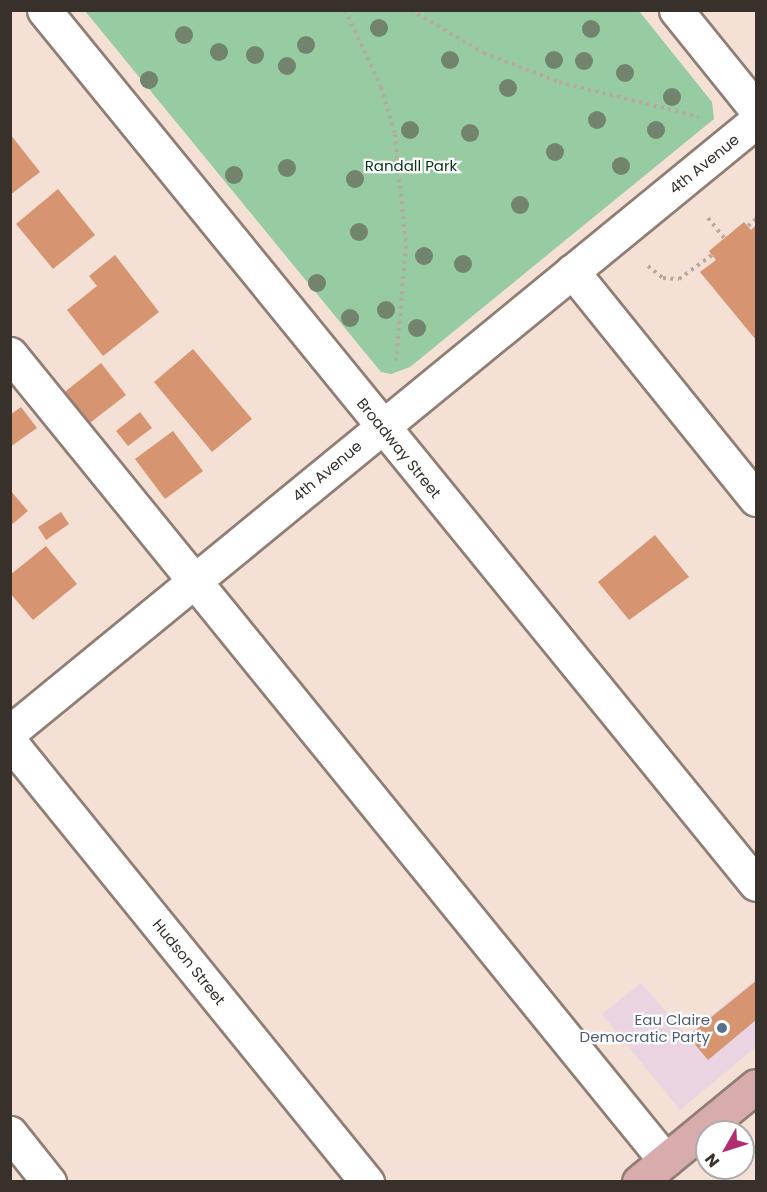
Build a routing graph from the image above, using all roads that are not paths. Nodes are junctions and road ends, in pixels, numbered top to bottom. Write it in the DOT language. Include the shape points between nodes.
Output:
graph roads {
  1 [pos="44,10"];
  2 [pos="676,10"];
  3 [pos="756,109"];
  4 [pos="756,121"];
  5 [pos="572,271"];
  6 [pos="10,354"];
  7 [pos="381,426"];
  8 [pos="756,499"];
  9 [pos="195,581"];
  10 [pos="10,732"];
  11 [pos="10,742"];
  12 [pos="756,884"];
  13 [pos="756,1086"];
  14 [pos="10,1134"];
  15 [pos="665,1160"];
  16 [pos="48,1182"];
  17 [pos="367,1182"];
  18 [pos="639,1182"];
  1 -- 7 [label="street, Broadway Street"];
  2 -- 3 [label="street"];
  4 -- 5 [label="street, 4th Avenue"];
  5 -- 7 [label="street, 4th Avenue"];
  5 -- 8 [label="street"];
  6 -- 9 [label="street"];
  7 -- 9 [label="street, 4th Avenue"];
  7 -- 12 [label="street, Broadway Street"];
  9 -- 10 [label="street, 4th Avenue"];
  9 -- 15 [label="street"];
  11 -- 17 [label="street, Hudson Street"];
  13 -- 15 [label="main road"];
  14 -- 16 [label="street"];
  15 -- 18 [label="main road"];
}
